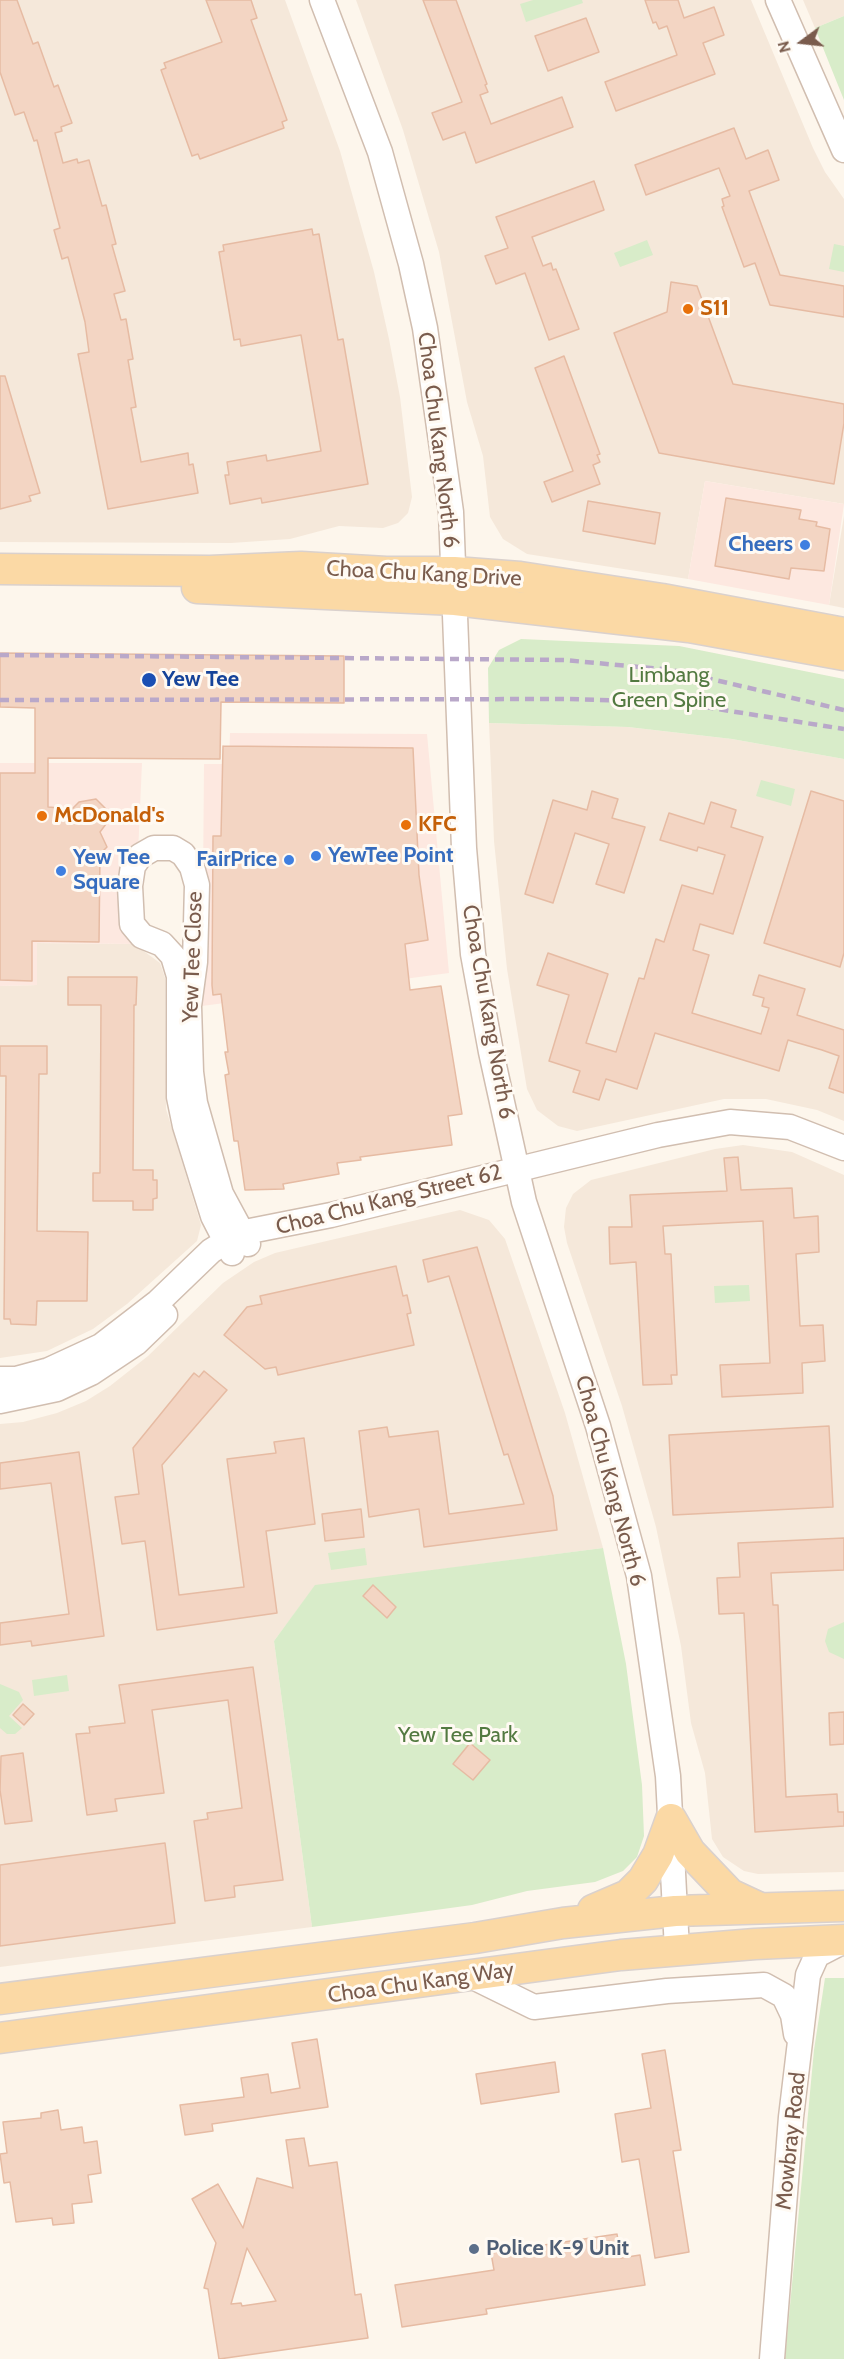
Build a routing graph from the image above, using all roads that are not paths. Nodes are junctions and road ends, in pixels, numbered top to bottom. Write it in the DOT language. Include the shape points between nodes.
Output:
graph roads {
  1 [pos="322,0"];
  2 [pos="778,0"];
  3 [pos="844,150"];
  4 [pos="0,569"];
  5 [pos="454,586"];
  6 [pos="0,590"];
  7 [pos="844,633"];
  8 [pos="844,655"];
  9 [pos="844,1148"];
  10 [pos="517,1169"];
  11 [pos="241,1241"];
  12 [pos="0,1379"];
  13 [pos="0,1401"];
  14 [pos="671,1819"];
  15 [pos="844,1906"];
  16 [pos="760,1908"];
  17 [pos="675,1911"];
  18 [pos="562,1923"];
  19 [pos="844,1941"];
  20 [pos="677,1950"];
  21 [pos="473,1977"];
  22 [pos="0,1999"];
  23 [pos="0,2038"];
  24 [pos="800,2054"];
  25 [pos="772,2359"];
  1 -- 5 [label="street, Choa Chu Kang North 6" via="380,153 411,264 443,445"];
  2 -- 3 [label="street"];
  4 -- 5 [label="main road, Choa Chu Kang Drive" via="210,571 301,567 386,572"];
  5 -- 6 [label="main road, Choa Chu Kang Drive"];
  5 -- 7 [label="main road, Choa Chu Kang Drive" via="520,578 662,598"];
  5 -- 8 [label="main road, Choa Chu Kang Drive"];
  5 -- 10 [label="street, Choa Chu Kang North 6" via="473,954"];
  9 -- 10 [label="street, Choa Chu Kang Street 62" via="790,1127 730,1122"];
  10 -- 11 [label="street, Choa Chu Kang Street 62"];
  10 -- 14 [label="street, Choa Chu Kang North 6" via="545,1270 598,1426 639,1576 662,1724"];
  11 -- 11 [label="street, Yew Tee Close" via="213,1216 179,1097 179,976 173,956 162,944 142,936 132,924 133,866 140,856 154,848 173,848 183,854 197,885 195,962 189,1006 191,1072 206,1144"];
  11 -- 12 [label="street, Choa Chu Kang Street 62" via="211,1251 133,1323 100,1346 49,1370"];
  11 -- 13 [label="street, Choa Chu Kang Street 62" via="136,1343 113,1360 57,1389"];
  14 -- 16 [label="main road" via="690,1852 716,1881 730,1894"];
  14 -- 17 [label="street, Choa Chu Kang North 6"];
  14 -- 18 [label="main road" via="644,1880 628,1895"];
  15 -- 16 [label="main road, Choa Chu Kang Way"];
  16 -- 17 [label="main road, Choa Chu Kang Way"];
  17 -- 18 [label="main road, Choa Chu Kang Way"];
  17 -- 20 [label="street, Choa Chu Kang North 6"];
  18 -- 22 [label="main road, Choa Chu Kang Way" via="475,1938"];
  19 -- 20 [label="main road, Choa Chu Kang Way"];
  19 -- 24 [label="street, Mowbray Road" via="826,1948 812,1965"];
  20 -- 21 [label="main road, Choa Chu Kang Way"];
  21 -- 23 [label="main road, Choa Chu Kang Way"];
  21 -- 24 [label="street" via="534,2007 764,1985 784,1996 789,2005"];
  24 -- 25 [label="street, Mowbray Road" via="790,2117"];
}
